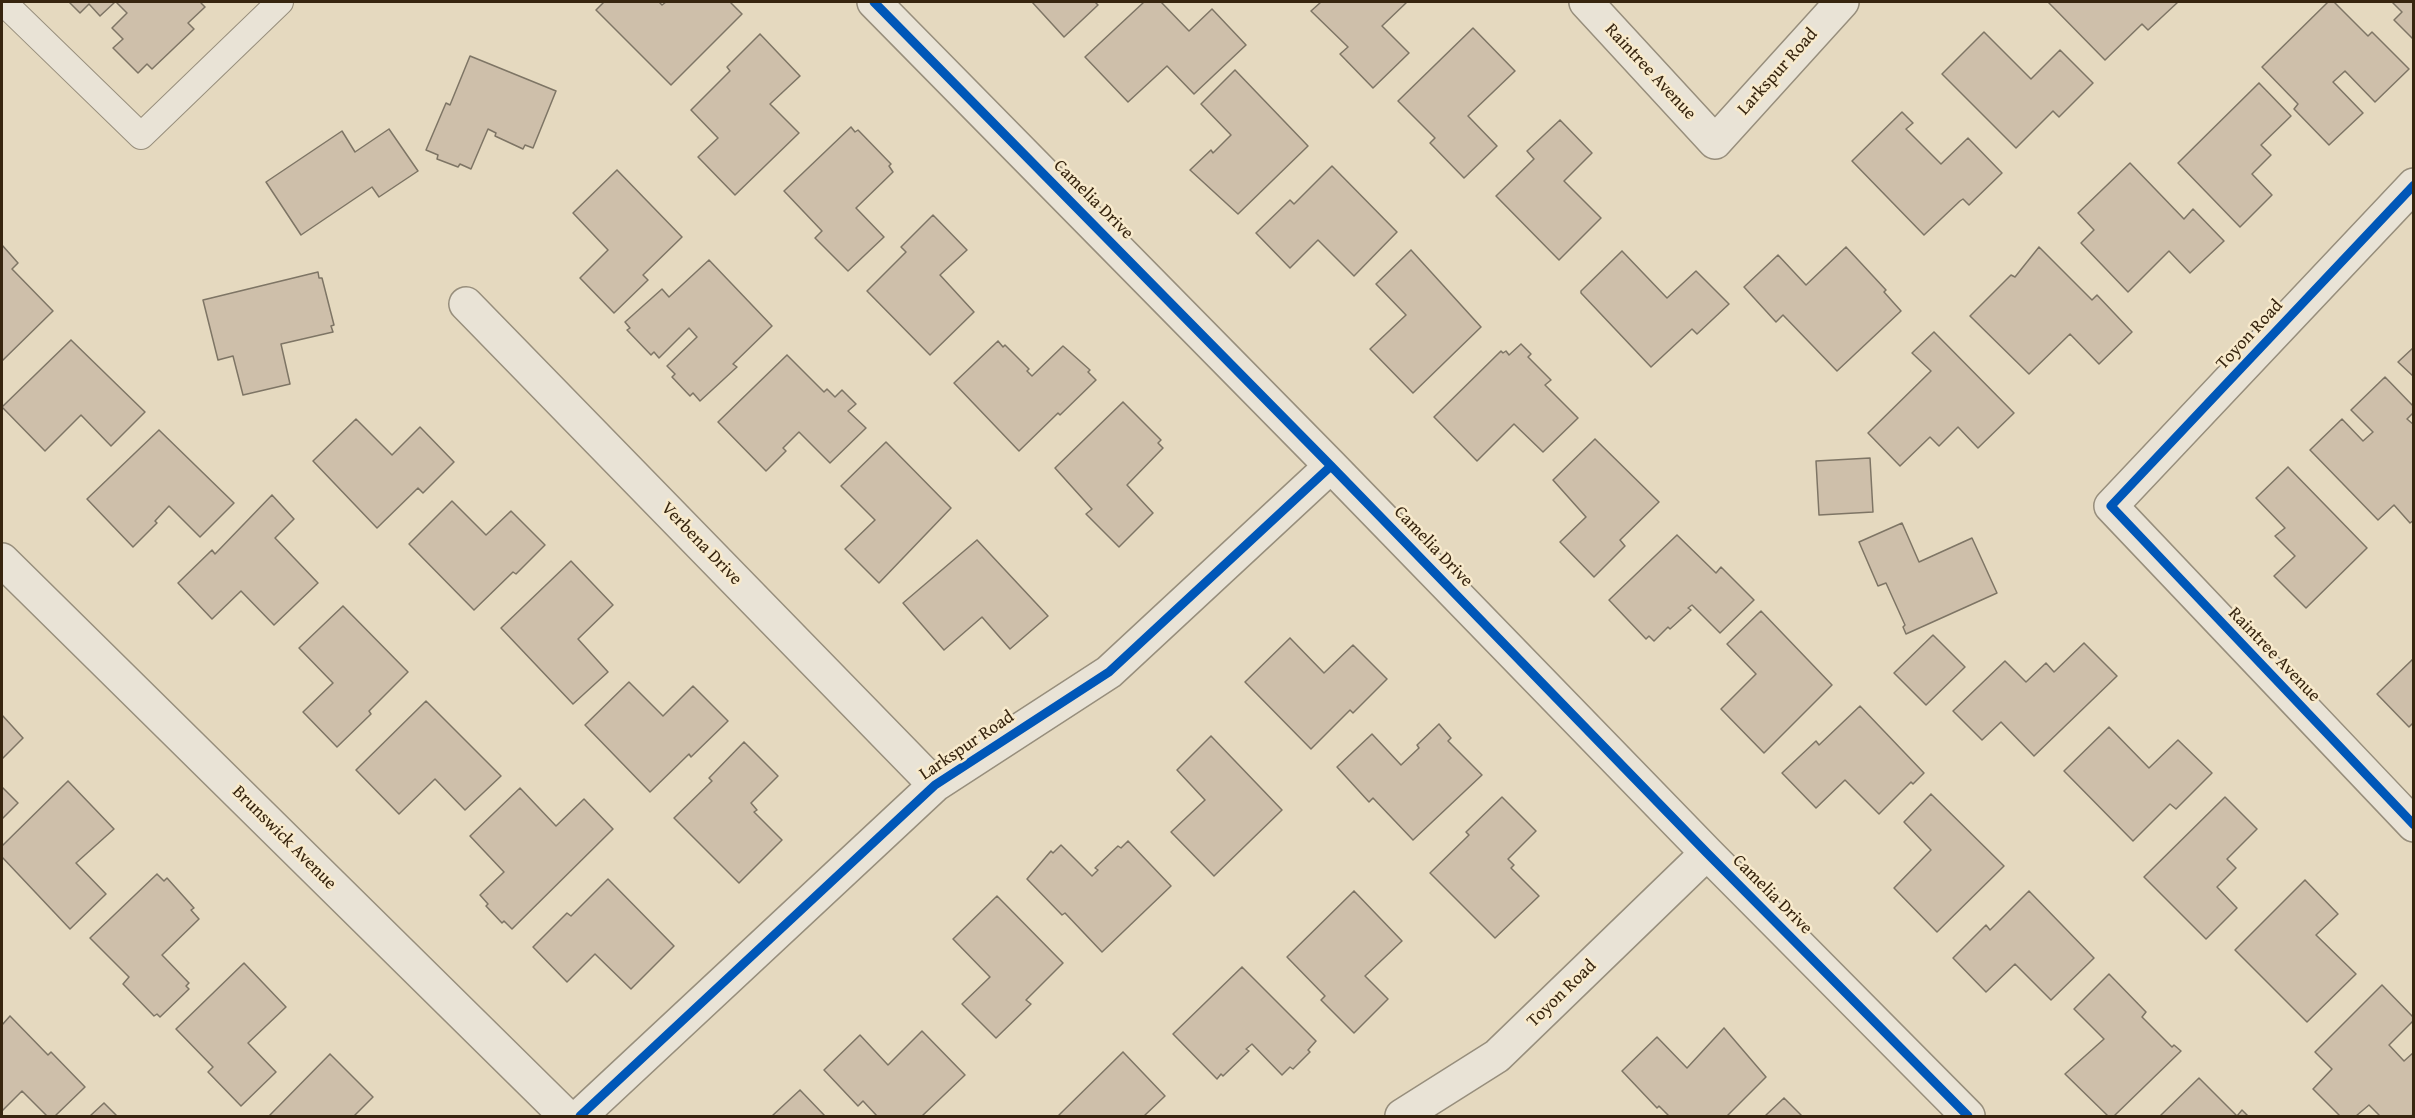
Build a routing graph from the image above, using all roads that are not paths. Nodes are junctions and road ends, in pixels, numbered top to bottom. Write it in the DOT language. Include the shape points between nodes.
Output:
graph roads {
  1 [pos="3,2"];
  2 [pos="280,2"];
  3 [pos="874,2"];
  4 [pos="1586,2"];
  5 [pos="1842,2"];
  6 [pos="1715,142"];
  7 [pos="2414,185"];
  8 [pos="466,304"];
  9 [pos="1331,466"];
  10 [pos="2111,506"];
  11 [pos="2,560"];
  12 [pos="935,785"];
  13 [pos="2414,825"];
  14 [pos="1707,853"];
  15 [pos="566,1116"];
  16 [pos="580,1116"];
  17 [pos="1402,1116"];
  18 [pos="1968,1116"];
  1 -- 2 [label="lane" via="141,136"];
  3 -- 9 [label="street, Camelia Drive"];
  4 -- 6 [label="street, Raintree Avenue"];
  5 -- 6 [label="street, Larkspur Road"];
  7 -- 10 [label="street, Toyon Road"];
  8 -- 12 [label="street, Verbena Drive"];
  9 -- 12 [label="street, Larkspur Road" via="1109,672"];
  9 -- 14 [label="street, Camelia Drive"];
  10 -- 13 [label="street, Raintree Avenue"];
  11 -- 15 [label="street, Brunswick Avenue"];
  12 -- 16 [label="street, Larkspur Road"];
  14 -- 17 [label="street, Toyon Road" via="1497,1056"];
  14 -- 18 [label="street, Camelia Drive"];
}
